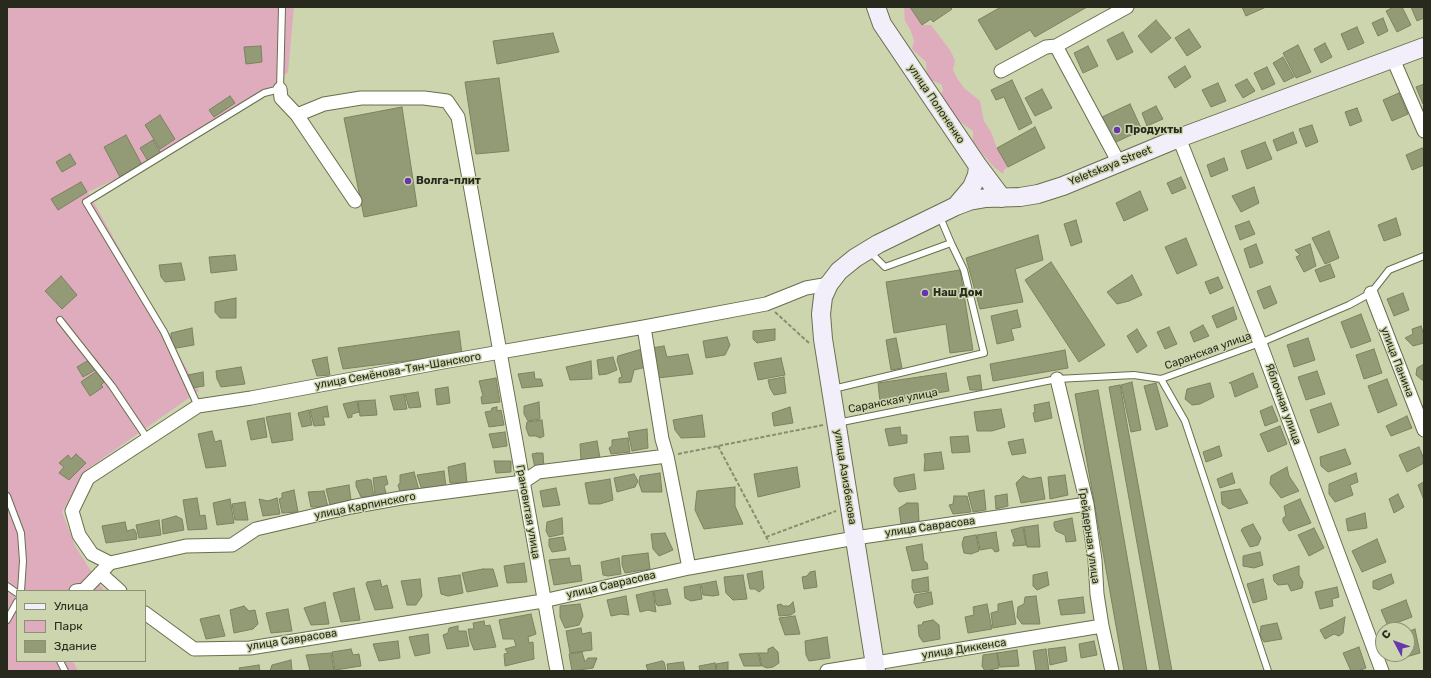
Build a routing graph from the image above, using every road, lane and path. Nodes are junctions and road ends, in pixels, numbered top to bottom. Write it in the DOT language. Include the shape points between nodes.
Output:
graph roads {
  1 [pos="282,7"];
  2 [pos="876,7"];
  3 [pos="1127,7"];
  4 [pos="1056,46"];
  5 [pos="1424,47"];
  6 [pos="1393,59"];
  7 [pos="1001,71"];
  8 [pos="280,89"];
  9 [pos="297,115"];
  10 [pos="1424,131"];
  11 [pos="1178,138"];
  12 [pos="1119,163"];
  13 [pos="978,166"];
  14 [pos="1002,198"];
  15 [pos="355,201"];
  16 [pos="956,206"];
  17 [pos="939,213"];
  18 [pos="951,243"];
  19 [pos="868,250"];
  20 [pos="1424,256"];
  21 [pos="829,284"];
  22 [pos="1371,293"];
  23 [pos="766,304"];
  24 [pos="60,320"];
  25 [pos="644,327"];
  26 [pos="1260,343"];
  27 [pos="810,350"];
  28 [pos="500,352"];
  29 [pos="1057,379"];
  30 [pos="1161,379"];
  31 [pos="831,390"];
  32 [pos="198,406"];
  33 [pos="826,422"];
  34 [pos="1424,430"];
  35 [pos="147,438"];
  36 [pos="718,446"];
  37 [pos="667,456"];
  38 [pos="523,482"];
  39 [pos="7,496"];
  40 [pos="1087,504"];
  41 [pos="849,505"];
  42 [pos="766,537"];
  43 [pos="855,538"];
  44 [pos="775,553"];
  45 [pos="110,563"];
  46 [pos="689,568"];
  47 [pos="100,573"];
  48 [pos="7,586"];
  49 [pos="21,590"];
  50 [pos="84,590"];
  51 [pos="119,590"];
  52 [pos="16,592"];
  53 [pos="543,600"];
  54 [pos="16,604"];
  55 [pos="146,615"];
  56 [pos="7,620"];
  57 [pos="1102,626"];
  58 [pos="61,662"];
  59 [pos="876,667"];
  60 [pos="66,671"];
  61 [pos="557,671"];
  62 [pos="827,671"];
  63 [pos="1112,671"];
  64 [pos="1268,671"];
  65 [pos="1382,671"];
  1 -- 8 [label="lane"];
  2 -- 13 [label="main road, улица Полоненко" via="882,24"];
  3 -- 4 [label="street"];
  4 -- 7 [label="street" via="1046,47"];
  4 -- 12 [label="street"];
  5 -- 6 [label="main road, Yeletskaya Street"];
  6 -- 10 [label="street"];
  6 -- 11 [label="main road, Yeletskaya Street"];
  8 -- 9 [label="street" via="281,98"];
  8 -- 32 [label="lane" via="264,93 86,202 164,332"];
  9 -- 15 [label="street"];
  9 -- 28 [label="street, Грановитая улица" via="324,104 361,98 424,98 447,101 458,117"];
  11 -- 12 [label="main road, Yeletskaya Street"];
  11 -- 26 [label="street, Яблочная улица"];
  12 -- 14 [label="main road, Yeletskaya Street" via="1038,194"];
  13 -- 14 [label="main road, улица Полоненко"];
  13 -- 16 [label="main road" via="972,187"];
  14 -- 16 [label="main road, Yeletskaya Street" via="986,198"];
  16 -- 17 [label="main road, Yeletskaya Street"];
  17 -- 18 [label="lane"];
  17 -- 19 [label="main road, Yeletskaya Street"];
  18 -- 19 [label="lane" via="885,267"];
  18 -- 31 [label="lane" via="964,270 984,353"];
  19 -- 21 [label="main road, Yeletskaya Street" via="855,258"];
  20 -- 22 [label="lane, Саранская улица" via="1390,270"];
  21 -- 23 [label="street, улица Семёнова-Тян-Шанского" via="806,288"];
  21 -- 31 [label="main road, улица Азизбекова" via="823,297 821,314"];
  22 -- 26 [label="lane, Саранская улица"];
  22 -- 34 [label="street, улица Панина"];
  23 -- 25 [label="street, улица Семёнова-Тян-Шанского"];
  23 -- 27 [label="path" via="809,342"];
  24 -- 35 [label="lane" via="112,386"];
  25 -- 28 [label="street, улица Семёнова-Тян-Шанского"];
  25 -- 37 [label="street"];
  26 -- 30 [label="lane, Саранская улица"];
  26 -- 65 [label="street, Яблочная улица"];
  28 -- 32 [label="street, улица Семёнова-Тян-Шанского"];
  28 -- 38 [label="street, Грановитая улица"];
  29 -- 30 [label="lane, Саранская улица" via="1134,375"];
  29 -- 33 [label="lane, Саранская улица"];
  29 -- 40 [label="street, Грейдерная улица"];
  30 -- 64 [label="lane" via="1185,421"];
  31 -- 33 [label="main road, улица Азизбекова"];
  32 -- 35 [label="street, улица Семёнова-Тян-Шанского"];
  33 -- 36 [label="path"];
  33 -- 41 [label="main road, улица Азизбекова"];
  35 -- 45 [label="street, улица Семёнова-Тян-Шанского" via="88,478 72,511 79,535 92,554"];
  36 -- 37 [label="path"];
  36 -- 42 [label="path"];
  37 -- 38 [label="street, улица Карпинского" via="538,472"];
  37 -- 46 [label="street"];
  38 -- 45 [label="street, улица Карпинского" via="351,507 256,529 232,545 186,546"];
  38 -- 53 [label="street, Грановитая улица"];
  39 -- 49 [label="lane" via="21,533"];
  40 -- 43 [label="street, улица Саврасова"];
  40 -- 57 [label="street, Грейдерная улица"];
  41 -- 42 [label="path"];
  41 -- 43 [label="main road, улица Азизбекова"];
  42 -- 44 [label="path"];
  43 -- 44 [label="street, улица Саврасова"];
  43 -- 59 [label="main road, улица Азизбекова"];
  44 -- 46 [label="street, улица Саврасова"];
  45 -- 47 [label="street"];
  46 -- 53 [label="street, улица Саврасова"];
  47 -- 50 [label="street"];
  47 -- 51 [label="street"];
  48 -- 52 [label="lane"];
  53 -- 55 [label="street, улица Саврасова" via="250,648 194,649"];
  53 -- 61 [label="street, Грановитая улица"];
  54 -- 56 [label="lane"];
  57 -- 59 [label="street, улица Диккенса"];
  57 -- 63 [label="street, Грейдерная улица"];
  58 -- 60 [label="lane"];
  59 -- 62 [label="street, улица Диккенса"];
}
